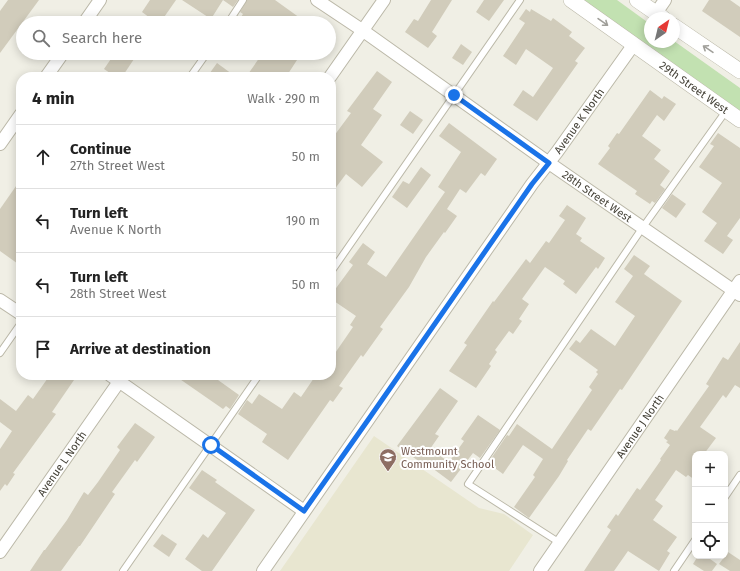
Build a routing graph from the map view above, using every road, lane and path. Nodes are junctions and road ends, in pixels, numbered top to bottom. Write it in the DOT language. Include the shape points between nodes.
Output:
graph roads {
  1 [pos="100,0"];
  2 [pos="243,0"];
  3 [pos="317,0"];
  4 [pos="384,0"];
  5 [pos="520,0"];
  6 [pos="571,0"];
  7 [pos="637,0"];
  8 [pos="665,0"];
  9 [pos="655,12"];
  10 [pos="660,12"];
  11 [pos="89,16"];
  12 [pos="233,16"];
  13 [pos="362,30"];
  14 [pos="680,30"];
  15 [pos="634,44"];
  16 [pos="58,60"];
  17 [pos="202,60"];
  18 [pos="740,71"];
  19 [pos="50,72"];
  20 [pos="194,72"];
  21 [pos="333,72"];
  22 [pos="454,95"];
  23 [pos="727,110"];
  24 [pos="740,120"];
  25 [pos="16,121"];
  26 [pos="0,144"];
  27 [pos="549,163"];
  28 [pos="643,227"];
  29 [pos="336,265"];
  30 [pos="738,288"];
  31 [pos="0,300"];
  32 [pos="16,311"];
  33 [pos="16,330"];
  34 [pos="0,354"];
  35 [pos="115,380"];
  36 [pos="121,380"];
  37 [pos="256,380"];
  38 [pos="211,445"];
  39 [pos="740,475"];
  40 [pos="728,493"];
  41 [pos="304,511"];
  42 [pos="560,543"];
  43 [pos="692,544"];
  44 [pos="0,552"];
  45 [pos="123,571"];
  46 [pos="262,571"];
  47 [pos="540,571"];
  48 [pos="674,571"];
  1 -- 11 [label="street"];
  2 -- 12 [label="lane"];
  3 -- 13 [label="street, 28th Street West"];
  4 -- 13 [label="street"];
  5 -- 22 [label="lane"];
  6 -- 15 [label="street, 29th Street West, one-way"];
  7 -- 9 [label="street"];
  8 -- 10 [label="street"];
  13 -- 21 [label="street"];
  13 -- 22 [label="street, 28th Street West"];
  18 -- 14 [label="street, one-way"];
  15 -- 23 [label="street, 29th Street West"];
  15 -- 27 [label="street, Avenue K North"];
  16 -- 19 [label="street"];
  17 -- 20 [label="lane"];
  22 -- 27 [label="street, 28th Street West"];
  22 -- 29 [label="lane"];
  23 -- 24 [label="street, 29th Street West"];
  23 -- 28 [label="lane"];
  25 -- 26 [label="street"];
  27 -- 28 [label="street, 28th Street West"];
  27 -- 41 [label="street, Avenue K North"];
  28 -- 30 [label="street, 28th Street West"];
  28 -- 42 [label="lane" via="468,484"];
  30 -- 42 [label="street, Avenue J North"];
  31 -- 32 [label="street"];
  33 -- 34 [label="lane"];
  35 -- 44 [label="street, Avenue L North"];
  36 -- 38 [label="street"];
  37 -- 38 [label="lane"];
  38 -- 41 [label="street"];
  38 -- 45 [label="lane"];
  39 -- 40 [label="lane"];
  41 -- 46 [label="street, Avenue K North"];
  42 -- 47 [label="street, Avenue J North"];
  43 -- 48 [label="lane"];
}
